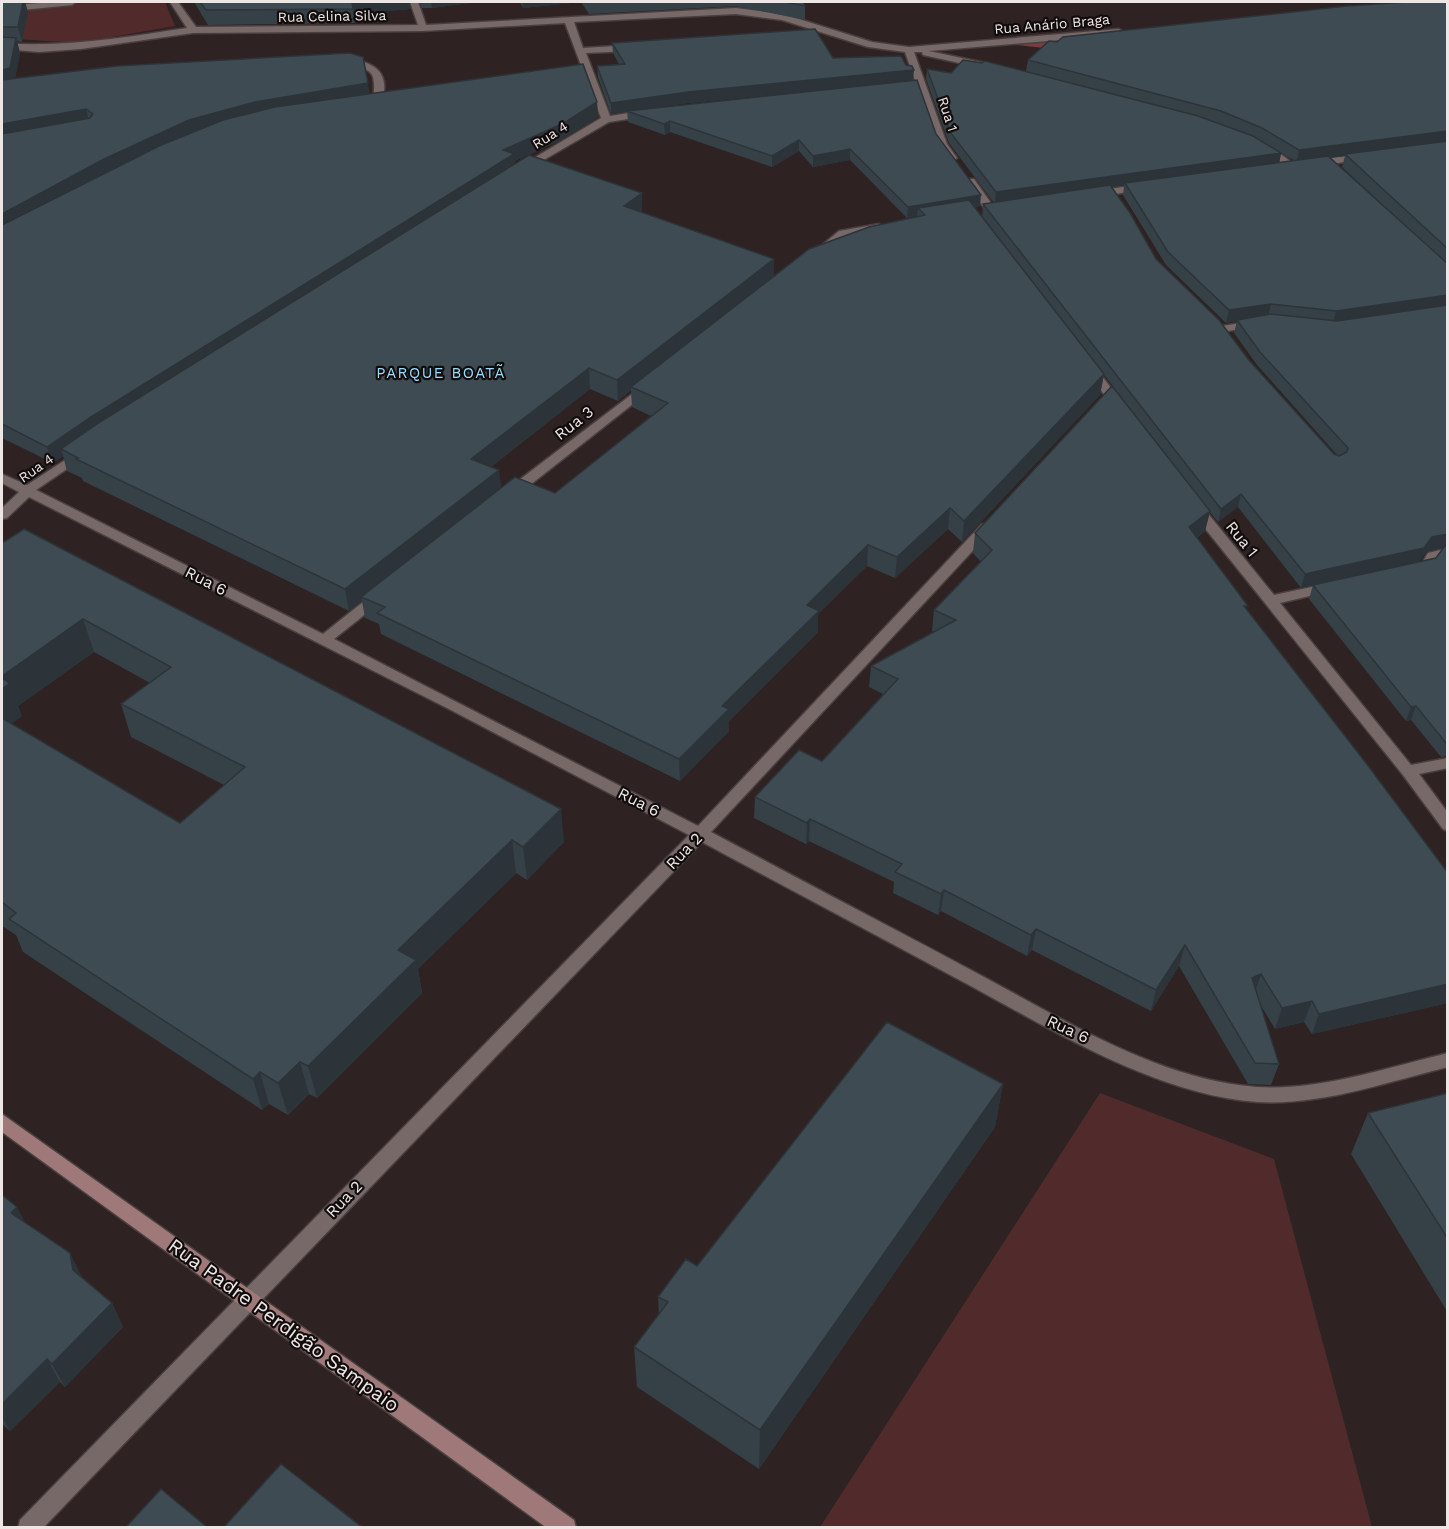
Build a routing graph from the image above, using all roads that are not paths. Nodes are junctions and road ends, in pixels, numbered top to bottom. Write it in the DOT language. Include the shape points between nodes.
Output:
graph roads {
  1 [pos="5,2"];
  2 [pos="72,2"];
  3 [pos="174,2"];
  4 [pos="414,2"];
  5 [pos="724,2"];
  6 [pos="2,9"];
  7 [pos="13,9"];
  8 [pos="736,11"];
  9 [pos="569,22"];
  10 [pos="423,28"];
  11 [pos="193,30"];
  12 [pos="1132,31"];
  13 [pos="832,33"];
  14 [pos="798,35"];
  15 [pos="2,46"];
  16 [pos="639,48"];
  17 [pos="909,50"];
  18 [pos="580,51"];
  19 [pos="332,63"];
  20 [pos="989,66"];
  21 [pos="587,71"];
  22 [pos="576,72"];
  23 [pos="366,103"];
  24 [pos="655,112"];
  25 [pos="606,119"];
  26 [pos="1251,141"];
  27 [pos="1371,156"];
  28 [pos="1328,162"];
  29 [pos="956,163"];
  30 [pos="1292,166"];
  31 [pos="1269,169"];
  32 [pos="1336,170"];
  33 [pos="963,172"];
  34 [pos="513,175"];
  35 [pos="1157,185"];
  36 [pos="1079,196"];
  37 [pos="992,210"];
  38 [pos="888,226"];
  39 [pos="806,262"];
  40 [pos="1268,322"];
  41 [pos="1233,344"];
  42 [pos="1083,358"];
  43 [pos="655,380"];
  44 [pos="1131,423"];
  45 [pos="92,444"];
  46 [pos="2,478"];
  47 [pos="27,491"];
  48 [pos="505,498"];
  49 [pos="1187,498"];
  50 [pos="2,515"];
  51 [pos="998,515"];
  52 [pos="1448,552"];
  53 [pos="1403,571"];
  54 [pos="1348,583"];
  55 [pos="392,586"];
  56 [pos="1269,601"];
  57 [pos="324,640"];
  58 [pos="1448,763"];
  59 [pos="1408,771"];
  60 [pos="1448,825"];
  61 [pos="701,833"];
  62 [pos="1448,1060"];
  63 [pos="2,1122"];
  64 [pos="248,1299"];
  65 [pos="28,1527"];
  66 [pos="566,1527"];
  1 -- 7 [label="street"];
  2 -- 7 [label="street"];
  3 -- 11 [label="street"];
  4 -- 10 [label="street"];
  5 -- 8 [label="street"];
  6 -- 7 [label="street"];
  8 -- 9 [label="street, Rua Celina Silva"];
  8 -- 13 [label="street, Rua Anário Braga" via="783,17"];
  9 -- 10 [label="street, Rua Celina Silva"];
  9 -- 18 [label="street"];
  10 -- 11 [label="street, Rua Celina Silva"];
  11 -- 15 [label="street, Rua Celina Silva" via="81,46"];
  12 -- 17 [label="street, Rua Anário Braga"];
  13 -- 14 [label="street"];
  13 -- 17 [label="street, Rua Anário Braga" via="871,45"];
  16 -- 18 [label="street"];
  17 -- 20 [label="street"];
  17 -- 29 [label="street, Rua 1" via="917,85 942,144"];
  18 -- 21 [label="street"];
  19 -- 23 [label="street" via="371,66 380,78 383,100"];
  21 -- 22 [label="street"];
  21 -- 25 [label="street"];
  24 -- 25 [label="street, Rua 4"];
  25 -- 34 [label="street, Rua 4"];
  26 -- 30 [label="street"];
  27 -- 28 [label="street"];
  28 -- 30 [label="street"];
  28 -- 32 [label="street"];
  30 -- 31 [label="street"];
  33 -- 37 [label="street"];
  35 -- 36 [label="street" via="1115,195"];
  38 -- 39 [label="street" via="843,233"];
  40 -- 41 [label="street" via="1218,326"];
  42 -- 44 [label="street" via="1106,399"];
  43 -- 48 [label="street, Rua 3"];
  45 -- 47 [label="street, Rua 4"];
  46 -- 47 [label="street, Rua 6"];
  47 -- 50 [label="street, Rua 4"];
  47 -- 57 [label="street, Rua 6"];
  49 -- 56 [label="street, Rua 1"];
  51 -- 61 [label="street, Rua 2"];
  52 -- 53 [label="street" via="1433,556 1426,566"];
  54 -- 56 [label="street"];
  55 -- 57 [label="street"];
  56 -- 59 [label="street, Rua 1"];
  57 -- 61 [label="street, Rua 6"];
  58 -- 59 [label="street"];
  59 -- 60 [label="street, Rua 1"];
  61 -- 62 [label="street, Rua 6" via="1056,1024 1200,1085 1241,1094 1285,1092 1337,1086"];
  61 -- 64 [label="street, Rua 2"];
  63 -- 64 [label="main road, Rua Padre Perdigão Sampaio"];
  64 -- 65 [label="street, Rua 2"];
  64 -- 66 [label="main road, Rua Padre Perdigão Sampaio"];
}
